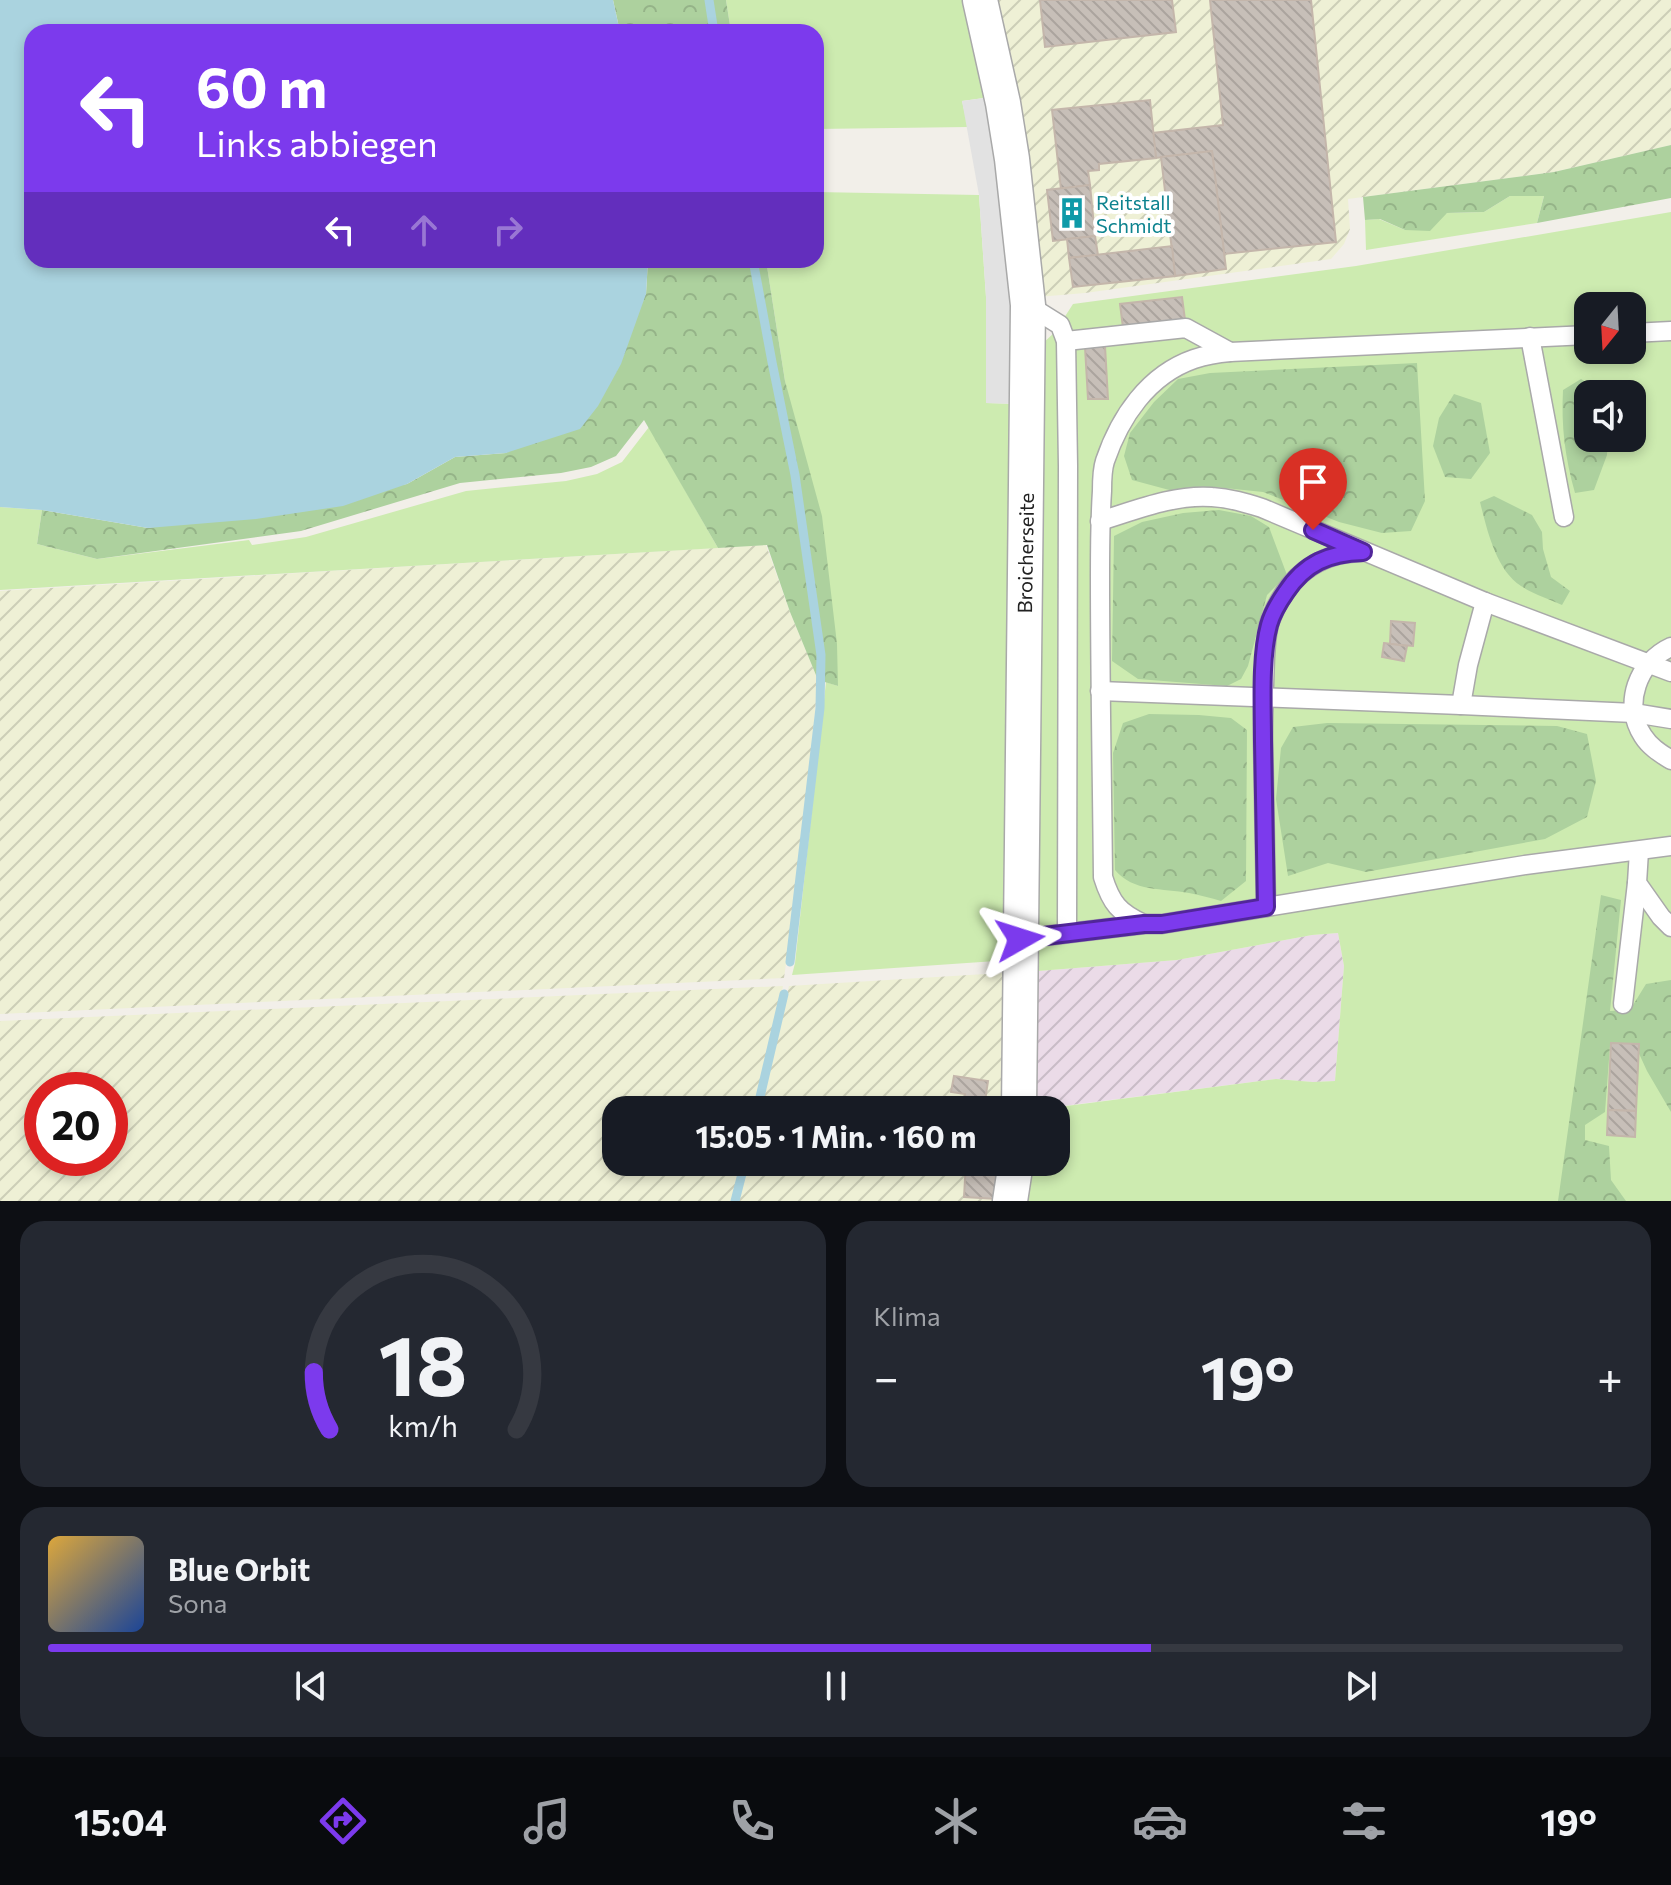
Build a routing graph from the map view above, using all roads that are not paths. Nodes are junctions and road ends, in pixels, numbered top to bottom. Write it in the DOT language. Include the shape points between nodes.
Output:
graph roads {
  1 [pos="980,0"];
  2 [pos="1028,305"];
  3 [pos="1671,331"];
  4 [pos="1646,332"];
  5 [pos="1574,335"];
  6 [pos="1530,337"];
  7 [pos="1066,341"];
  8 [pos="1230,352"];
  9 [pos="1103,465"];
  10 [pos="1068,466"];
  11 [pos="1564,517"];
  12 [pos="1100,521"];
  13 [pos="1363,552"];
  14 [pos="1485,602"];
  15 [pos="1671,647"];
  16 [pos="1647,664"];
  17 [pos="1671,672"];
  18 [pos="1100,691"];
  19 [pos="1263,698"];
  20 [pos="1461,705"];
  21 [pos="1634,713"];
  22 [pos="1671,719"];
  23 [pos="1671,760"];
  24 [pos="1667,850"];
  25 [pos="1639,851"];
  26 [pos="1637,883"];
  27 [pos="1266,907"];
  28 [pos="1144,924"];
  29 [pos="1671,927"];
  30 [pos="1067,933"];
  31 [pos="1020,939"];
  32 [pos="1623,1004"];
  33 [pos="1019,1096"];
  34 [pos="1014,1176"];
  35 [pos="1010,1201"];
  1 -- 2 [label="street, Broicherseite" via="1012,159"];
  2 -- 7 [label="lane" via="1060,325"];
  2 -- 31 [label="street, Broicherseite"];
  3 -- 4 [label="lane"];
  5 -- 6 [label="lane"];
  6 -- 8 [label="lane"];
  6 -- 11 [label="lane"];
  7 -- 8 [label="lane" via="1186,328"];
  7 -- 10 [label="lane"];
  8 -- 9 [label="lane" via="1191,360 1144,391 1116,432"];
  9 -- 10 [label="lane"];
  9 -- 12 [label="lane"];
  10 -- 30 [label="lane"];
  12 -- 13 [label="lane" via="1177,499 1236,500"];
  12 -- 18 [label="lane"];
  13 -- 14 [label="lane"];
  13 -- 19 [label="lane" via="1326,558 1293,581 1270,622"];
  14 -- 16 [label="lane"];
  14 -- 20 [label="lane"];
  15 -- 16 [label="lane"];
  16 -- 17 [label="lane"];
  16 -- 21 [label="lane" via="1638,681"];
  18 -- 19 [label="lane"];
  18 -- 28 [label="lane" via="1103,877 1115,906"];
  19 -- 20 [label="lane"];
  19 -- 27 [label="lane"];
  20 -- 21 [label="lane"];
  21 -- 22 [label="lane"];
  21 -- 23 [label="lane" via="1642,735"];
  24 -- 25 [label="lane"];
  25 -- 26 [label="lane"];
  25 -- 27 [label="lane"];
  26 -- 29 [label="lane"];
  26 -- 32 [label="lane"];
  27 -- 28 [label="lane"];
  28 -- 30 [label="lane"];
  30 -- 31 [label="lane"];
  31 -- 33 [label="street, Broicherseite"];
  34 -- 35 [label="street"];
}
